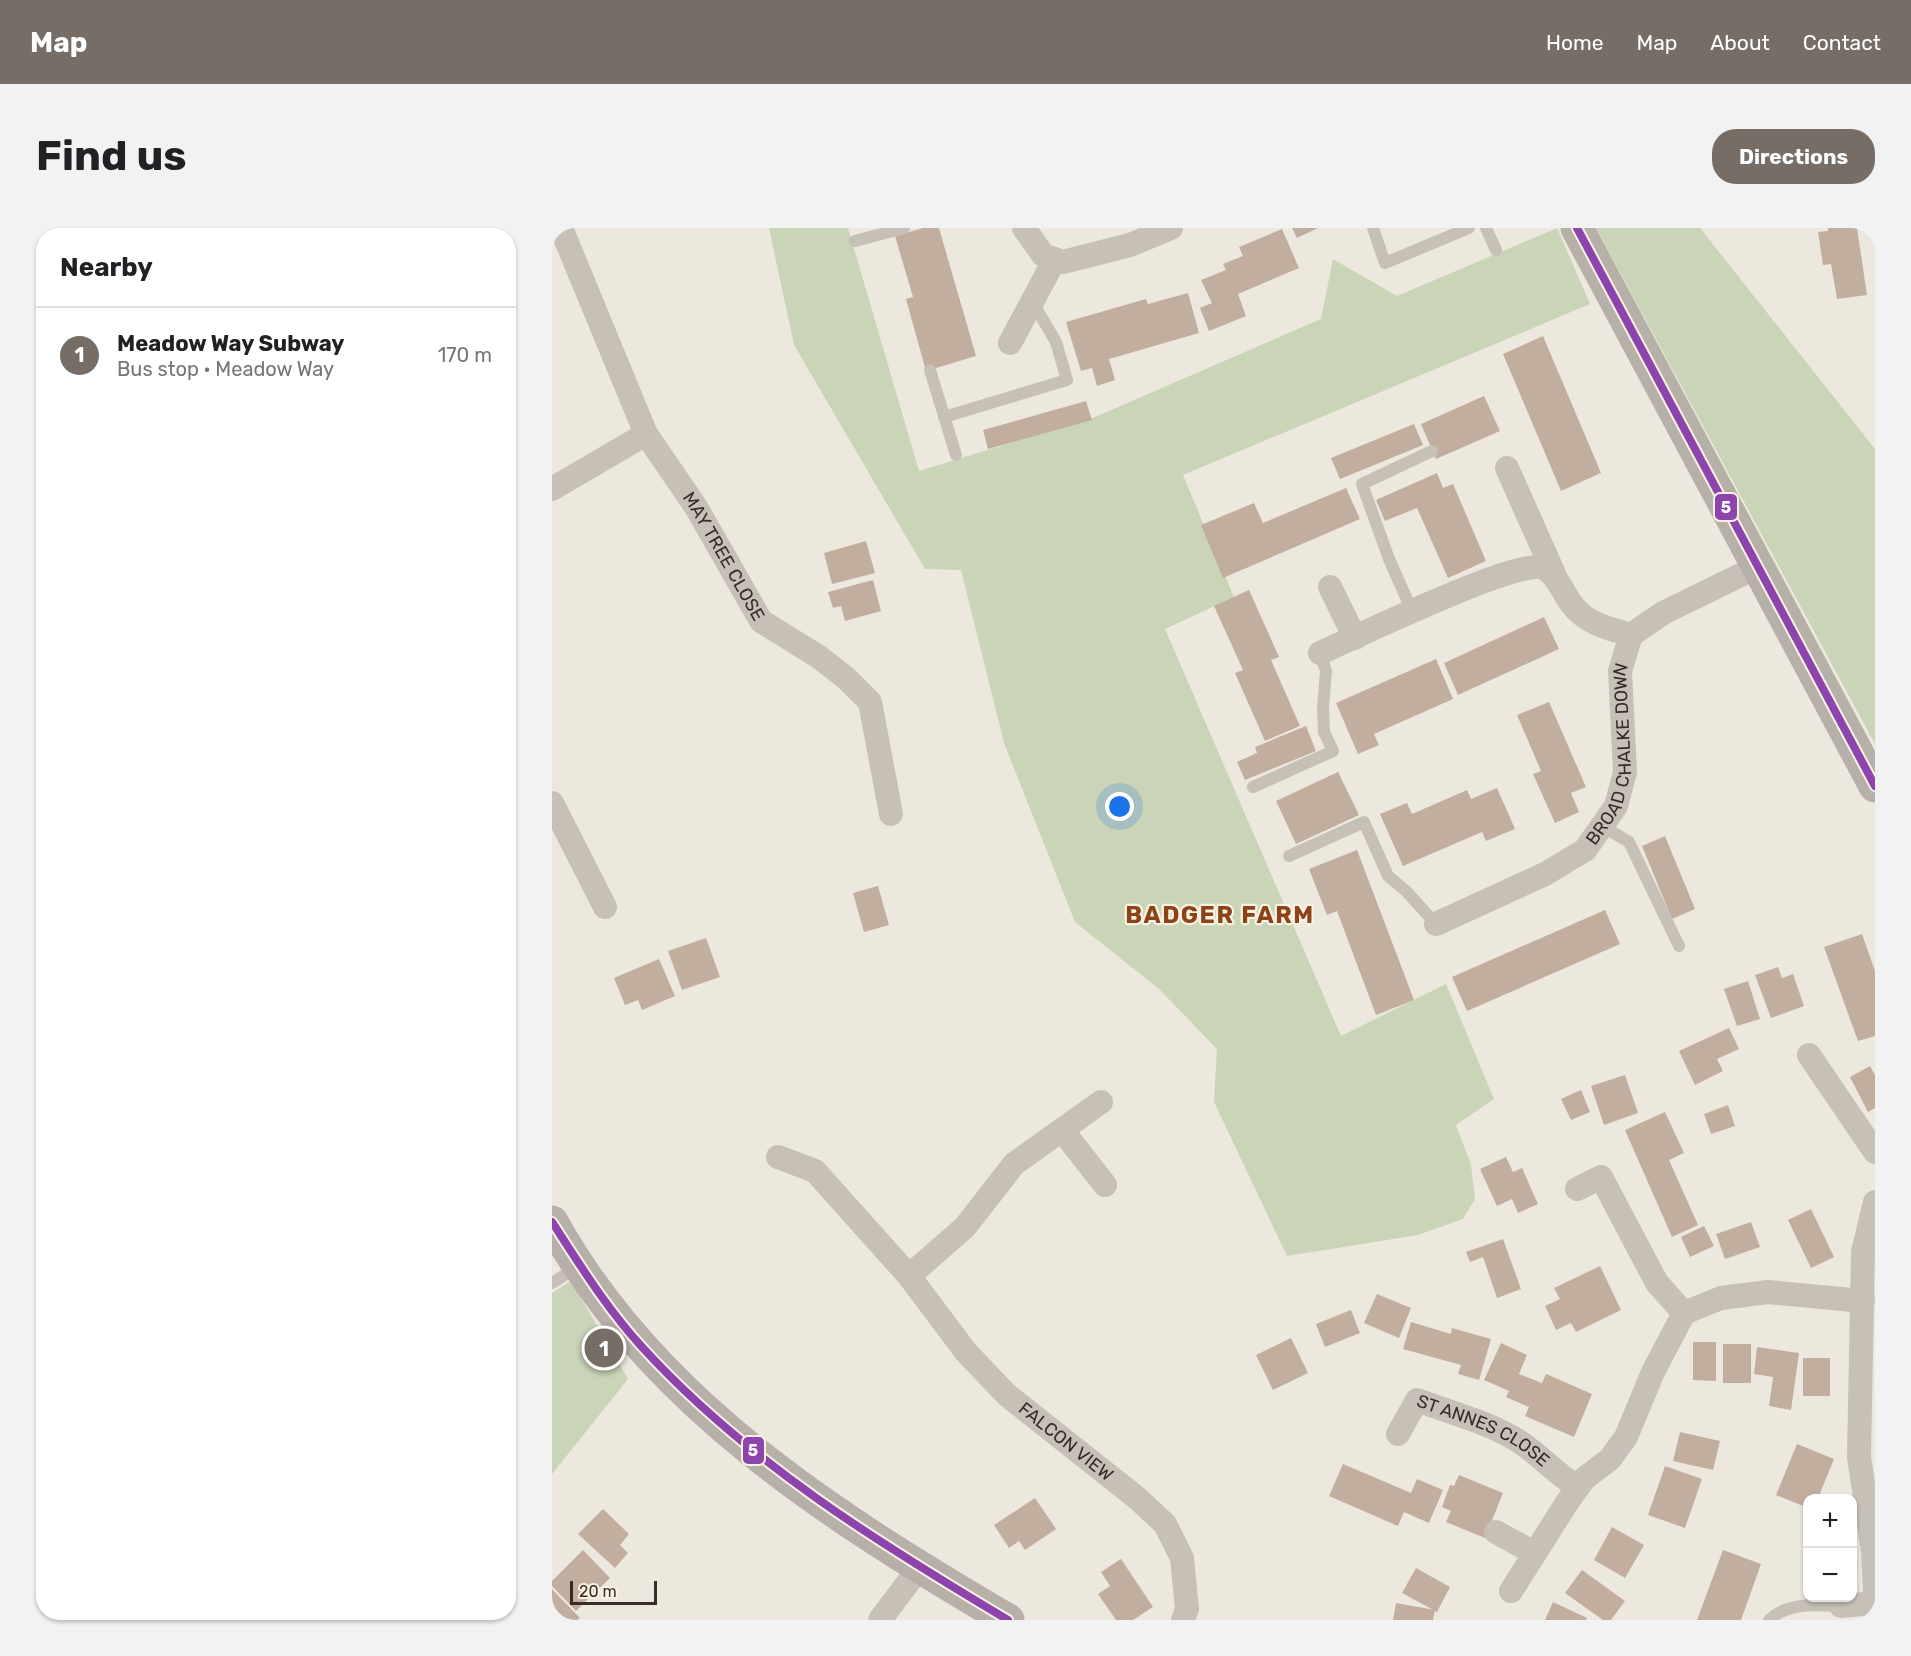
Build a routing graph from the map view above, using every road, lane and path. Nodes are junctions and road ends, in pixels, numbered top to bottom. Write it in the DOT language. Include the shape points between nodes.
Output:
graph roads {
  1 [pos="561,228"];
  2 [pos="904,228"];
  3 [pos="1024,228"];
  4 [pos="1171,228"];
  5 [pos="1372,228"];
  6 [pos="1469,228"];
  7 [pos="1486,228"];
  8 [pos="1576,228"];
  9 [pos="855,241"];
  10 [pos="1496,250"];
  11 [pos="1055,259"];
  12 [pos="1032,300"];
  13 [pos="1010,343"];
  14 [pos="930,370"];
  15 [pos="944,417"];
  16 [pos="646,434"];
  17 [pos="1432,451"];
  18 [pos="956,455"];
  19 [pos="1507,468"];
  20 [pos="552,489"];
  21 [pos="1757,567"];
  22 [pos="1555,576"];
  23 [pos="1330,587"];
  24 [pos="1413,613"];
  25 [pos="1631,635"];
  26 [pos="1355,638"];
  27 [pos="1320,653"];
  28 [pos="1875,786"];
  29 [pos="1253,787"];
  30 [pos="552,803"];
  31 [pos="891,814"];
  32 [pos="1604,827"];
  33 [pos="1289,856"];
  34 [pos="605,907"];
  35 [pos="1436,924"];
  36 [pos="1679,946"];
  37 [pos="1809,1055"];
  38 [pos="1101,1102"];
  39 [pos="1062,1131"];
  40 [pos="1875,1152"];
  41 [pos="778,1156"];
  42 [pos="1104,1185"];
  43 [pos="1577,1189"];
  44 [pos="1875,1202"];
  45 [pos="552,1222"];
  46 [pos="565,1275"];
  47 [pos="909,1276"];
  48 [pos="1863,1301"];
  49 [pos="1684,1313"];
  50 [pos="1398,1434"];
  51 [pos="1578,1487"];
  52 [pos="1496,1532"];
  53 [pos="1534,1553"];
  54 [pos="919,1568"];
  55 [pos="1511,1591"];
  56 [pos="1875,1592"];
  57 [pos="1875,1604"];
  58 [pos="1841,1606"];
  59 [pos="880,1620"];
  60 [pos="1008,1620"];
  61 [pos="1183,1620"];
  62 [pos="1769,1620"];
  1 -- 16 [label="street, MAY TREE CLOSE"];
  2 -- 9 [label="lane"];
  3 -- 11 [label="street" via="1043,255"];
  4 -- 11 [label="street" via="1097,254 1063,262"];
  5 -- 6 [label="lane" via="1385,263"];
  7 -- 10 [label="lane"];
  8 -- 21 [label="street"];
  11 -- 12 [label="street"];
  12 -- 13 [label="street"];
  12 -- 15 [label="lane" via="1056,342 1067,380"];
  14 -- 15 [label="lane"];
  15 -- 18 [label="lane"];
  16 -- 20 [label="street"];
  16 -- 31 [label="street, MAY TREE CLOSE" via="696,507 761,621 819,657 870,702"];
  17 -- 24 [label="lane" via="1362,484"];
  19 -- 22 [label="street, BROAD CHALKE DOWN"];
  21 -- 25 [label="street, BROAD CHALKE DOWN" via="1663,613"];
  21 -- 28 [label="street"];
  22 -- 24 [label="street" via="1542,566 1510,571"];
  22 -- 25 [label="street, BROAD CHALKE DOWN" via="1580,614"];
  23 -- 26 [label="street"];
  24 -- 26 [label="street"];
  25 -- 32 [label="street, BROAD CHALKE DOWN" via="1620,671 1625,772 1616,806"];
  26 -- 27 [label="street"];
  27 -- 29 [label="lane" via="1326,671 1324,732 1333,751"];
  30 -- 34 [label="street"];
  32 -- 35 [label="street, BROAD CHALKE DOWN" via="1585,850 1545,874"];
  32 -- 36 [label="lane" via="1629,842"];
  33 -- 35 [label="lane" via="1364,822 1388,876"];
  37 -- 40 [label="street"];
  38 -- 39 [label="street"];
  39 -- 42 [label="street"];
  39 -- 47 [label="street" via="1014,1164 965,1227"];
  41 -- 47 [label="street, FALCON VIEW" via="815,1171"];
  43 -- 49 [label="street" via="1601,1177 1657,1283"];
  44 -- 48 [label="street" via="1863,1252"];
  45 -- 46 [label="street"];
  46 -- 54 [label="street" via="690,1398 843,1518"];
  47 -- 61 [label="street, FALCON VIEW" via="966,1352 1007,1395 1165,1524 1182,1558 1187,1609"];
  48 -- 49 [label="street" via="1768,1292 1721,1298"];
  48 -- 56 [label="street" via="1859,1457"];
  49 -- 51 [label="street" via="1653,1372 1626,1437 1610,1459"];
  50 -- 51 [label="street, ST ANNES CLOSE" via="1417,1401 1486,1425 1521,1443"];
  51 -- 53 [label="street"];
  52 -- 53 [label="street"];
  53 -- 55 [label="street"];
  54 -- 59 [label="street"];
  54 -- 60 [label="street"];
  57 -- 58 [label="street"];
  58 -- 62 [label="lane" via="1779,1610"];
}
